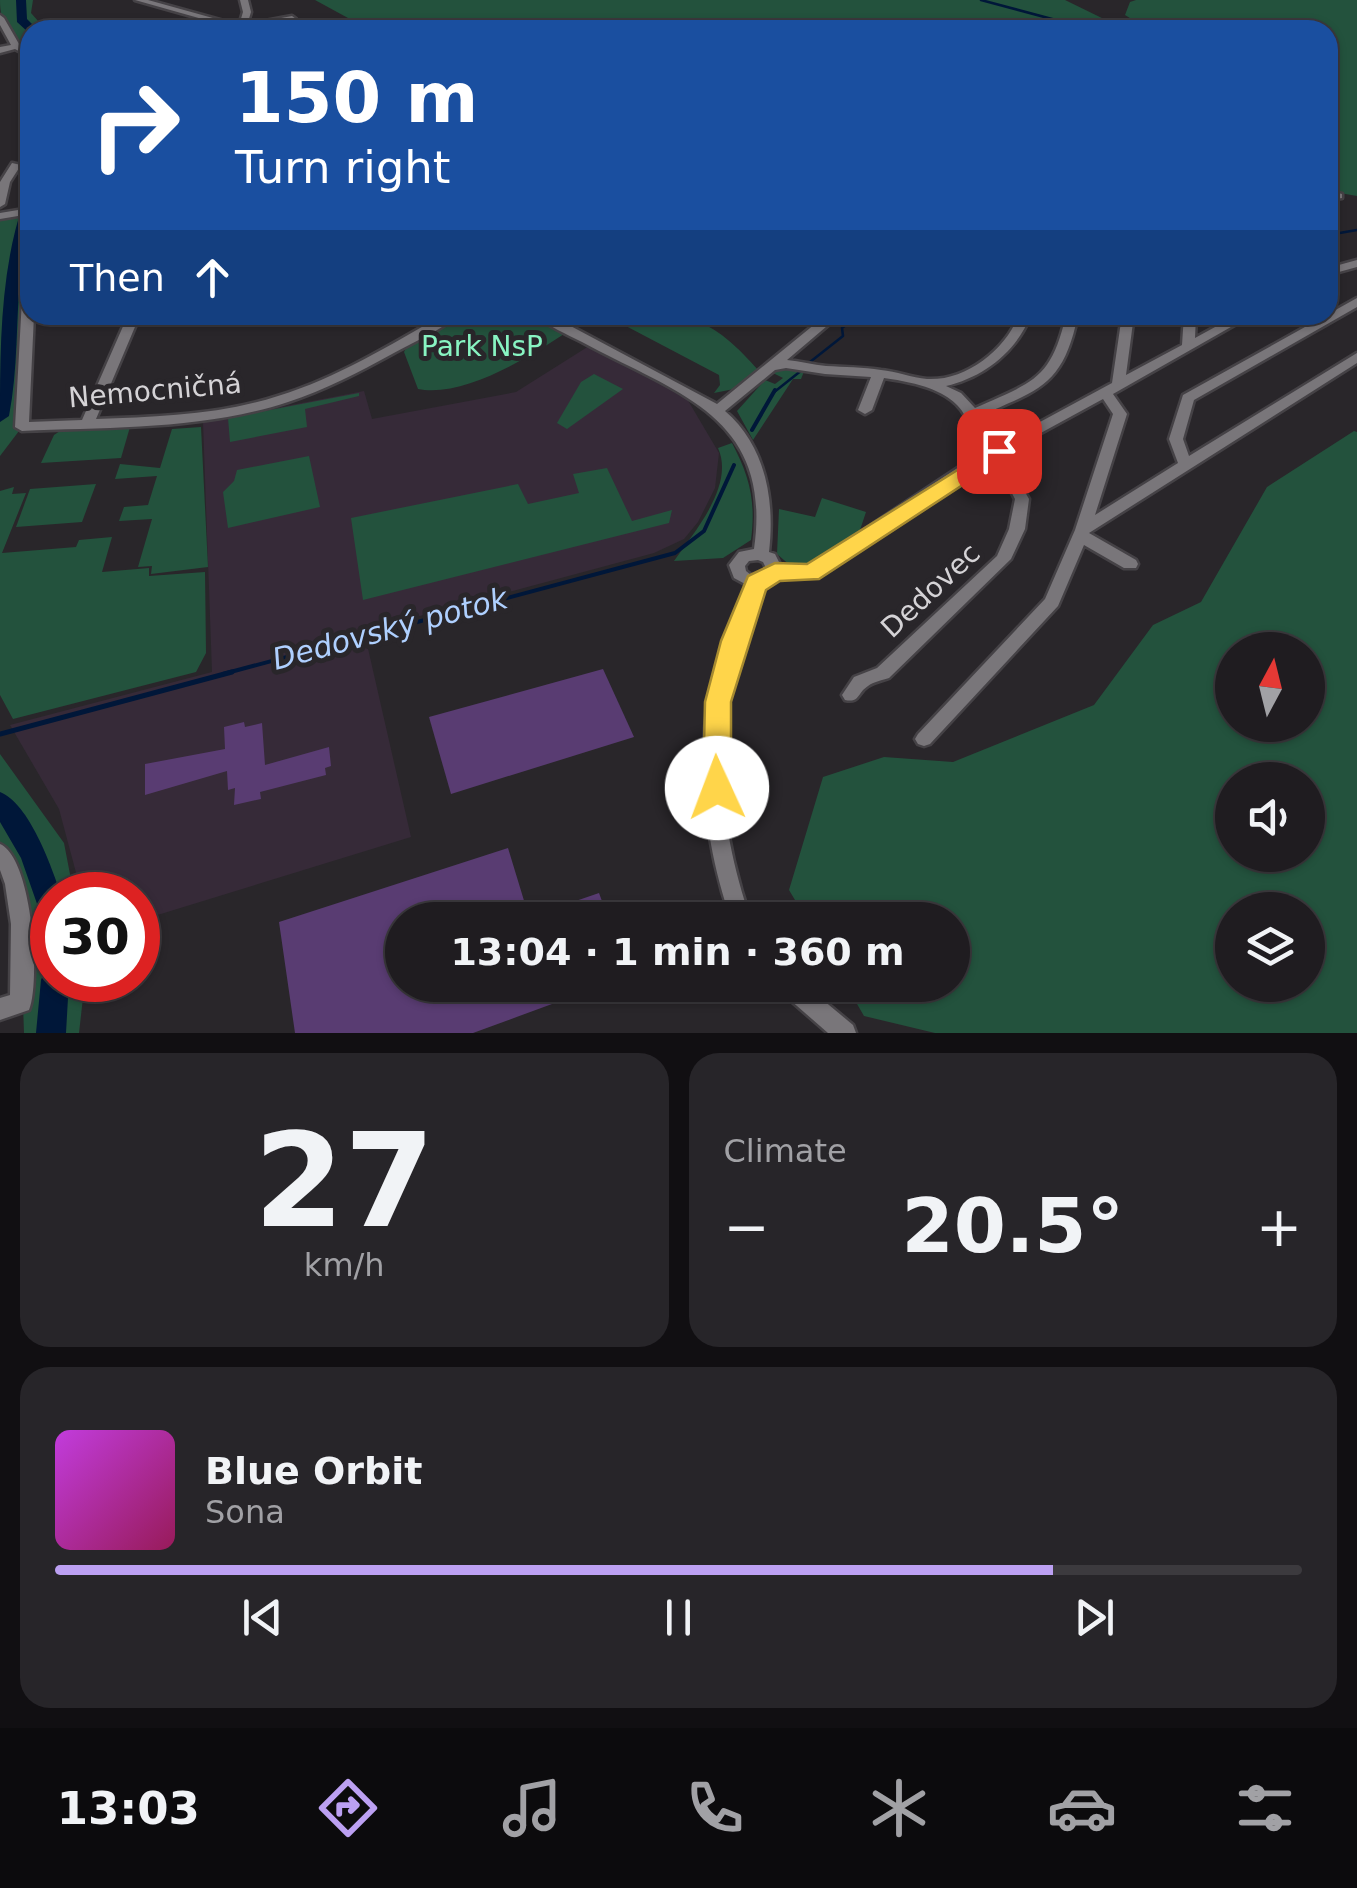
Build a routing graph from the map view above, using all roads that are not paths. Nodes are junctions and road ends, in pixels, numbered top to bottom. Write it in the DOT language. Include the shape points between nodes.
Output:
graph roads {
  1 [pos="139,0"];
  2 [pos="188,13"];
  3 [pos="0,18"];
  4 [pos="190,20"];
  5 [pos="212,20"];
  6 [pos="16,46"];
  7 [pos="20,48"];
  8 [pos="0,50"];
  9 [pos="16,165"];
  10 [pos="0,204"];
  11 [pos="27,325"];
  12 [pos="130,325"];
  13 [pos="431,325"];
  14 [pos="559,325"];
  15 [pos="822,325"];
  16 [pos="1021,325"];
  17 [pos="1070,325"];
  18 [pos="1126,325"];
  19 [pos="1189,325"];
  20 [pos="1228,325"];
  21 [pos="1317,325"];
  22 [pos="1188,347"];
  23 [pos="1357,357"];
  24 [pos="772,368"];
  25 [pos="879,373"];
  26 [pos="962,379"];
  27 [pos="931,382"];
  28 [pos="1111,388"];
  29 [pos="967,408"];
  30 [pos="865,410"];
  31 [pos="717,411"];
  32 [pos="88,422"];
  33 [pos="999,451"];
  34 [pos="1186,466"];
  35 [pos="969,468"];
  36 [pos="1094,500"];
  37 [pos="1114,511"];
  38 [pos="1082,532"];
  39 [pos="761,554"];
  40 [pos="1130,564"];
  41 [pos="766,577"];
  42 [pos="851,695"];
  43 [pos="924,739"];
  44 [pos="0,854"];
  45 [pos="736,902"];
  46 [pos="809,1002"];
  47 [pos="11,1005"];
  48 [pos="845,1033"];
  1 -- 2 [label="street"];
  2 -- 4 [label="street"];
  2 -- 5 [label="street"];
  3 -- 6 [label="street"];
  6 -- 7 [label="street"];
  6 -- 8 [label="street"];
  9 -- 10 [label="street"];
  11 -- 32 [label="street, Nemocničná" via="22,426"];
  12 -- 32 [label="street"];
  13 -- 32 [label="street, Nemocničná" via="279,401 222,414"];
  14 -- 31 [label="street"];
  15 -- 24 [label="street"];
  16 -- 26 [label="street" via="1017,336"];
  17 -- 29 [label="street" via="1051,376"];
  18 -- 28 [label="street"];
  19 -- 22 [label="street"];
  20 -- 22 [label="street"];
  21 -- 34 [label="street" via="1188,398 1176,439"];
  22 -- 28 [label="street"];
  23 -- 34 [label="street"];
  24 -- 25 [label="street"];
  24 -- 31 [label="street"];
  25 -- 27 [label="street"];
  25 -- 30 [label="street"];
  26 -- 27 [label="street"];
  26 -- 29 [label="street"];
  27 -- 29 [label="street"];
  28 -- 33 [label="street"];
  28 -- 36 [label="street" via="1120,414"];
  29 -- 35 [label="street" via="975,446"];
  31 -- 39 [label="street" via="758,472 765,499"];
  33 -- 35 [label="street"];
  33 -- 42 [label="street, Dedovec" via="1022,499 1010,547 882,673 860,682"];
  34 -- 37 [label="street"];
  35 -- 41 [label="street" via="811,573"];
  36 -- 37 [label="street"];
  36 -- 38 [label="street"];
  37 -- 38 [label="street"];
  38 -- 40 [label="street"];
  38 -- 43 [label="street" via="1052,602"];
  39 -- 41 [label="street" via="774,562"];
  39 -- 41 [label="street" via="744,556 736,568 741,576"];
  41 -- 45 [label="street" via="734,641 718,702 722,852"];
  44 -- 47 [label="street" via="17,890"];
  46 -- 48 [label="street"];
}
